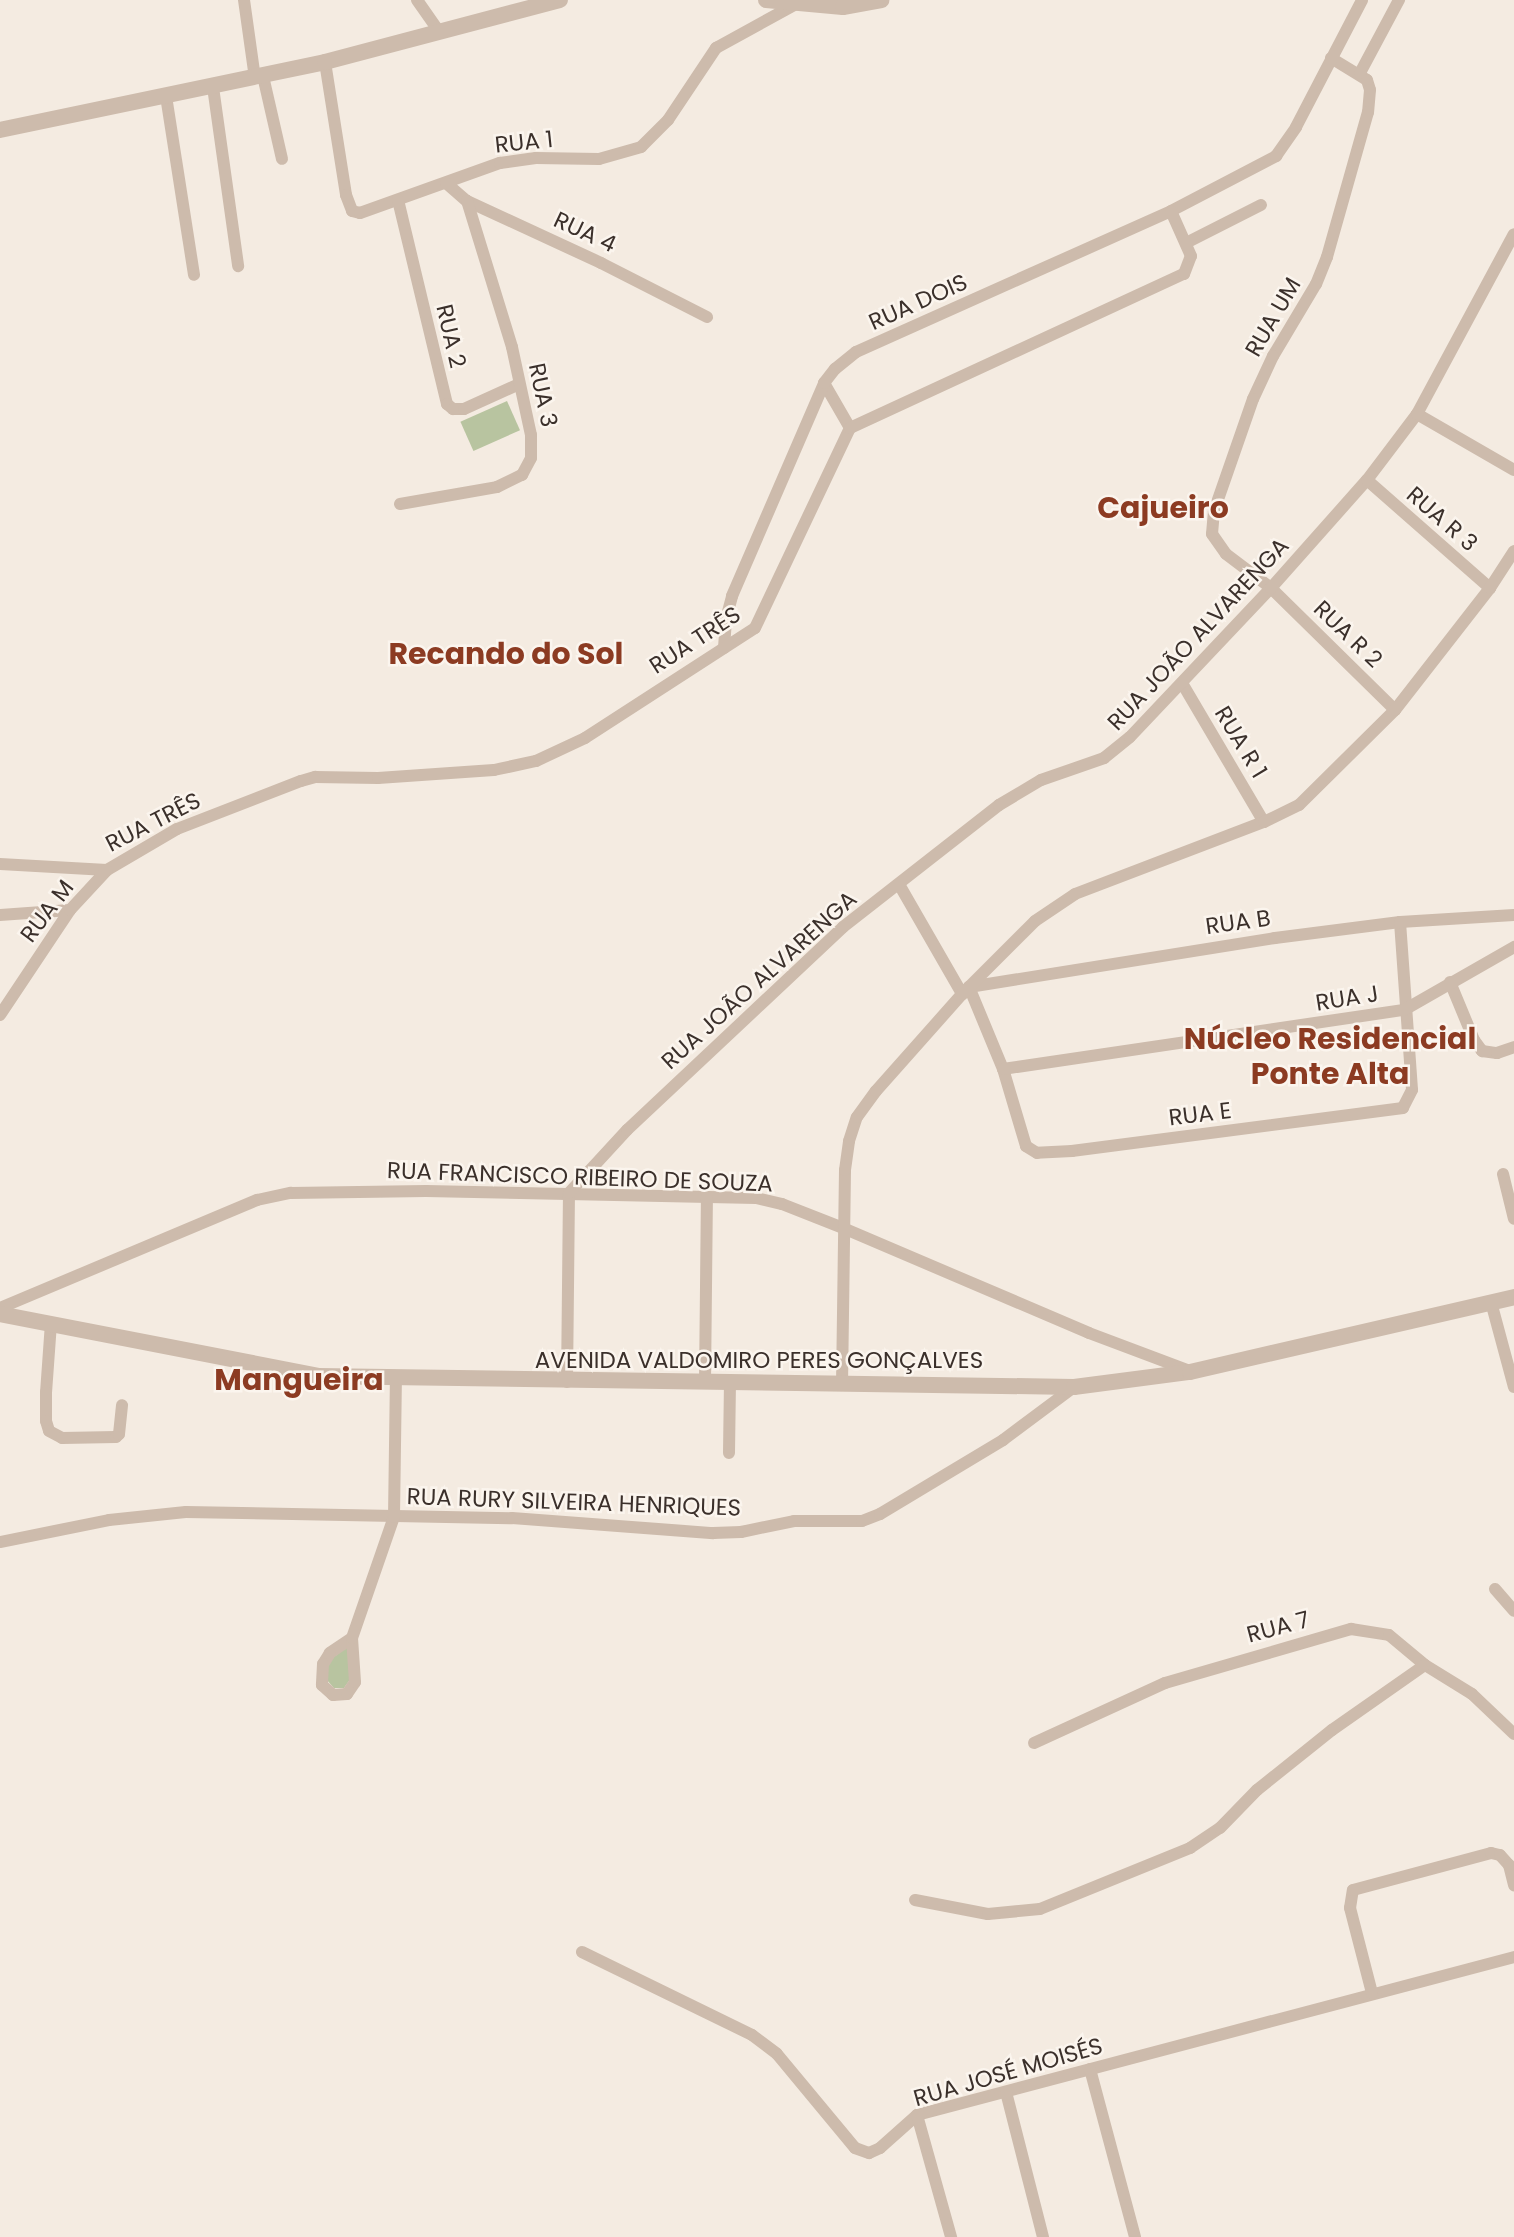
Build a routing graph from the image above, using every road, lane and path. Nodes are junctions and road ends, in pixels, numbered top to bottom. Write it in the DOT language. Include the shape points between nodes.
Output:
graph roads {
  1 [pos="244,0"];
  2 [pos="417,0"];
  3 [pos="560,0"];
  4 [pos="766,0"];
  5 [pos="881,0"];
  6 [pos="1362,0"];
  7 [pos="1399,0"];
  8 [pos="798,3"];
  9 [pos="439,31"];
  10 [pos="1331,58"];
  11 [pos="325,62"];
  12 [pos="1360,73"];
  13 [pos="259,77"];
  14 [pos="213,87"];
  15 [pos="166,96"];
  16 [pos="0,130"];
  17 [pos="282,159"];
  18 [pos="446,183"];
  19 [pos="398,200"];
  20 [pos="467,201"];
  21 [pos="1261,205"];
  22 [pos="1171,211"];
  23 [pos="1514,234"];
  24 [pos="1186,243"];
  25 [pos="238,266"];
  26 [pos="194,275"];
  27 [pos="707,317"];
  28 [pos="824,383"];
  29 [pos="520,384"];
  30 [pos="1417,414"];
  31 [pos="850,428"];
  32 [pos="1514,470"];
  33 [pos="1367,480"];
  34 [pos="400,504"];
  35 [pos="1514,551"];
  36 [pos="1271,588"];
  37 [pos="1490,589"];
  38 [pos="724,648"];
  39 [pos="1182,683"];
  40 [pos="1395,710"];
  41 [pos="1264,822"];
  42 [pos="0,864"];
  43 [pos="107,870"];
  44 [pos="900,886"];
  45 [pos="70,910"];
  46 [pos="0,915"];
  47 [pos="1514,915"];
  48 [pos="1400,922"];
  49 [pos="1514,947"];
  50 [pos="1450,982"];
  51 [pos="966,990"];
  52 [pos="1404,1010"];
  53 [pos="0,1015"];
  54 [pos="1514,1047"];
  55 [pos="1003,1069"];
  56 [pos="1503,1174"];
  57 [pos="569,1193"];
  58 [pos="707,1197"];
  59 [pos="1514,1219"];
  60 [pos="843,1228"];
  61 [pos="1514,1297"];
  62 [pos="1491,1302"];
  63 [pos="0,1308"];
  64 [pos="0,1314"];
  65 [pos="51,1323"];
  66 [pos="1144,1354"];
  67 [pos="1190,1371"];
  68 [pos="396,1378"];
  69 [pos="1144,1378"];
  70 [pos="567,1382"];
  71 [pos="705,1382"];
  72 [pos="730,1382"];
  73 [pos="842,1385"];
  74 [pos="1074,1387"];
  75 [pos="1514,1387"];
  76 [pos="122,1405"];
  77 [pos="729,1453"];
  78 [pos="394,1517"];
  79 [pos="0,1542"];
  80 [pos="1495,1589"];
  81 [pos="1514,1611"];
  82 [pos="352,1638"];
  83 [pos="1425,1665"];
  84 [pos="1514,1734"];
  85 [pos="1034,1743"];
  86 [pos="1514,1885"];
  87 [pos="915,1900"];
  88 [pos="582,1952"];
  89 [pos="1514,1957"];
  90 [pos="1372,1993"];
  91 [pos="1090,2069"];
  92 [pos="1006,2092"];
  93 [pos="917,2115"];
  94 [pos="951,2237"];
  95 [pos="1044,2237"];
  96 [pos="1135,2237"];
  1 -- 13 [label="street"];
  2 -- 9 [label="street"];
  3 -- 9 [label="street"];
  4 -- 8 [label="street"];
  5 -- 8 [label="street" via="855,6"];
  6 -- 10 [label="street"];
  7 -- 12 [label="street"];
  8 -- 18 [label="street, RUA 1" via="716,48 668,120 641,147 599,159 536,158 500,163"];
  9 -- 11 [label="street"];
  10 -- 12 [label="street"];
  10 -- 22 [label="street, RUA DOIS" via="1289,140 1268,161"];
  11 -- 13 [label="street"];
  11 -- 19 [label="street, RUA 1" via="350,207 360,213"];
  12 -- 36 [label="street, RUA UM" via="1369,85 1370,103 1327,257 1258,389 1212,519 1214,541"];
  13 -- 14 [label="street"];
  13 -- 17 [label="street"];
  14 -- 15 [label="street"];
  14 -- 25 [label="street"];
  15 -- 16 [label="street"];
  15 -- 26 [label="street"];
  18 -- 19 [label="street, RUA 1"];
  18 -- 20 [label="street, RUA 4"];
  19 -- 29 [label="street, RUA 2" via="447,404 464,409"];
  20 -- 27 [label="street, RUA 4"];
  20 -- 29 [label="street, RUA 3"];
  21 -- 24 [label="street"];
  22 -- 24 [label="street"];
  22 -- 28 [label="street, RUA DOIS" via="856,352"];
  23 -- 30 [label="street, RUA JOÃO ALVARENGA"];
  24 -- 31 [label="street" via="1191,262 1182,276"];
  28 -- 31 [label="street"];
  28 -- 38 [label="street, RUA DOIS" via="732,596"];
  29 -- 34 [label="street, RUA 3" via="532,443 522,475 485,489"];
  30 -- 32 [label="street"];
  30 -- 33 [label="street, RUA JOÃO ALVARENGA"];
  31 -- 38 [label="street, RUA TRÊS" via="758,624"];
  33 -- 36 [label="street, RUA JOÃO ALVARENGA"];
  33 -- 37 [label="street, RUA R 3"];
  35 -- 37 [label="street"];
  36 -- 39 [label="street, RUA JOÃO ALVARENGA"];
  36 -- 40 [label="street, RUA R 2"];
  37 -- 40 [label="street"];
  38 -- 43 [label="street, RUA TRÊS" via="607,726 550,756 494,770 315,777 177,829"];
  39 -- 41 [label="street, RUA R 1"];
  39 -- 44 [label="street, RUA JOÃO ALVARENGA" via="1118,749 1091,764 1041,780 999,805"];
  40 -- 41 [label="street" via="1298,805"];
  41 -- 51 [label="street" via="1075,894 1035,921"];
  42 -- 43 [label="street, RUA TRÊS"];
  43 -- 45 [label="street, RUA M"];
  44 -- 51 [label="street, RUA E"];
  44 -- 57 [label="street, RUA JOÃO ALVARENGA" via="803,963 626,1130"];
  45 -- 46 [label="street"];
  45 -- 53 [label="street, RUA M"];
  47 -- 48 [label="street, RUA B"];
  48 -- 51 [label="street, RUA B" via="1156,956"];
  48 -- 52 [label="street, RUA E"];
  49 -- 50 [label="street, RUA J"];
  50 -- 52 [label="street, RUA J"];
  50 -- 54 [label="street" via="1482,1051 1497,1053"];
  51 -- 55 [label="street, RUA E"];
  51 -- 60 [label="street" via="857,1117 845,1170"];
  52 -- 55 [label="street, RUA J"];
  52 -- 55 [label="street, RUA E" via="1412,1090 1409,1101 1398,1110 1037,1153 1022,1138"];
  56 -- 59 [label="street"];
  57 -- 58 [label="street, RUA FRANCISCO RIBEIRO DE SOUZA"];
  57 -- 63 [label="street, RUA FRANCISCO RIBEIRO DE SOUZA" via="291,1193 234,1209"];
  57 -- 70 [label="street"];
  58 -- 60 [label="street, RUA FRANCISCO RIBEIRO DE SOUZA" via="756,1198"];
  58 -- 71 [label="street"];
  60 -- 66 [label="street, RUA FRANCISCO RIBEIRO DE SOUZA"];
  60 -- 73 [label="street"];
  61 -- 62 [label="street, AVENIDA VALDOMIRO PERES GONÇALVES"];
  62 -- 67 [label="street, AVENIDA VALDOMIRO PERES GONÇALVES"];
  62 -- 75 [label="street"];
  64 -- 65 [label="street, AVENIDA VALDOMIRO PERES GONÇALVES"];
  65 -- 68 [label="street, AVENIDA VALDOMIRO PERES GONÇALVES" via="318,1376"];
  65 -- 76 [label="street" via="46,1392 49,1431 62,1438 116,1437"];
  66 -- 67 [label="street, RUA FRANCISCO RIBEIRO DE SOUZA"];
  66 -- 69 [label="street"];
  67 -- 69 [label="street, AVENIDA VALDOMIRO PERES GONÇALVES"];
  68 -- 70 [label="street, AVENIDA VALDOMIRO PERES GONÇALVES"];
  68 -- 78 [label="street"];
  69 -- 74 [label="street, AVENIDA VALDOMIRO PERES GONÇALVES"];
  70 -- 71 [label="street, AVENIDA VALDOMIRO PERES GONÇALVES"];
  71 -- 72 [label="street, AVENIDA VALDOMIRO PERES GONÇALVES"];
  72 -- 73 [label="street, AVENIDA VALDOMIRO PERES GONÇALVES"];
  72 -- 77 [label="street"];
  73 -- 74 [label="street, AVENIDA VALDOMIRO PERES GONÇALVES"];
  74 -- 78 [label="street, RUA RURY SILVEIRA HENRIQUES" via="1003,1440 862,1521 794,1521 713,1533 512,1518"];
  78 -- 79 [label="street, RUA RURY SILVEIRA HENRIQUES" via="186,1512 109,1520"];
  78 -- 82 [label="street"];
  80 -- 81 [label="street"];
  83 -- 84 [label="street, RUA 7" via="1472,1694"];
  83 -- 85 [label="street, RUA 7" via="1389,1635 1351,1629 1165,1683"];
  83 -- 87 [label="street" via="1332,1730 1257,1790 1220,1828 1189,1848 1040,1909 988,1914"];
  86 -- 90 [label="street" via="1509,1865 1500,1855 1490,1853 1353,1890 1350,1908"];
  88 -- 93 [label="street, RUA JOSÉ MOISÉS" via="752,2035 777,2054 855,2148 876,2151"];
  89 -- 90 [label="street, RUA JOSÉ MOISÉS"];
  90 -- 91 [label="street, RUA JOSÉ MOISÉS"];
  91 -- 92 [label="street, RUA JOSÉ MOISÉS"];
  91 -- 96 [label="street"];
  92 -- 93 [label="street, RUA JOSÉ MOISÉS"];
  92 -- 95 [label="street"];
  93 -- 94 [label="street"];
}
